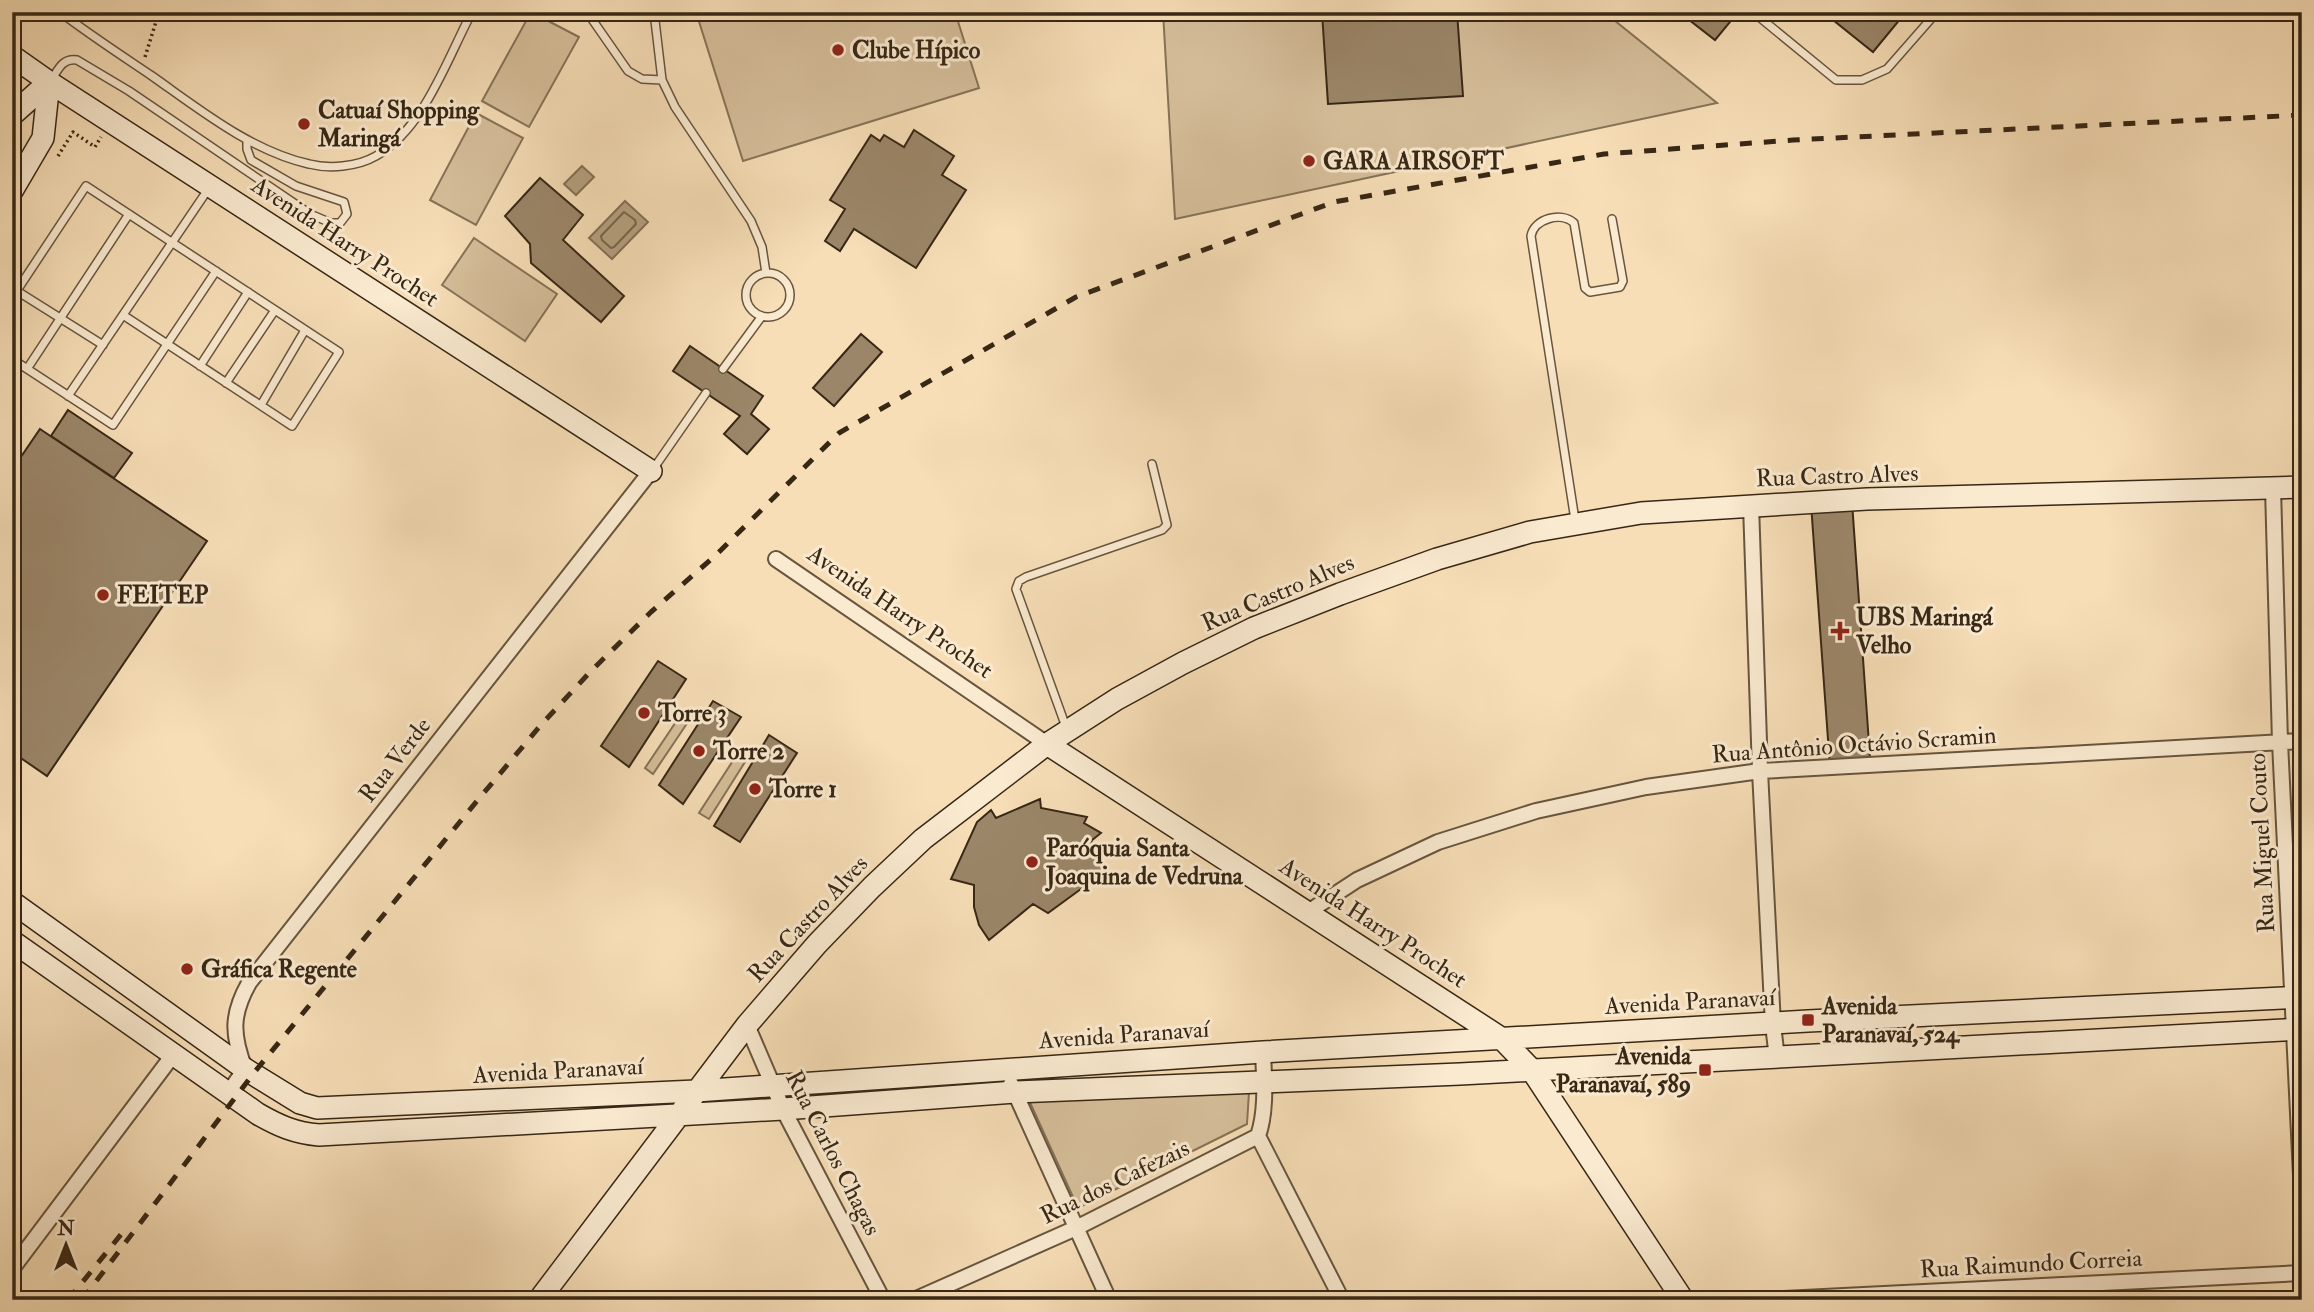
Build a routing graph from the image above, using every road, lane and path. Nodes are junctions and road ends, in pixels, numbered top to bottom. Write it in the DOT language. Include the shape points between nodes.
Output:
graph roads {
  1 [pos="60,12"];
  2 [pos="472,12"];
  3 [pos="587,12"];
  4 [pos="654,12"];
  5 [pos="1753,12"];
  6 [pos="1937,12"];
  7 [pos="12,56"];
  8 [pos="662,79"];
  9 [pos="49,82"];
  10 [pos="12,115"];
  11 [pos="110,121"];
  12 [pos="247,140"];
  13 [pos="54,162"];
  14 [pos="210,186"];
  15 [pos="12,191"];
  16 [pos="130,214"];
  17 [pos="1612,219"];
  18 [pos="173,243"];
  19 [pos="216,271"];
  20 [pos="766,273"];
  21 [pos="248,292"];
  22 [pos="15,294"];
  23 [pos="275,310"];
  24 [pos="123,316"];
  25 [pos="762,316"];
  26 [pos="60,317"];
  27 [pos="305,330"];
  28 [pos="167,344"];
  29 [pos="103,345"];
  30 [pos="12,359"];
  31 [pos="200,366"];
  32 [pos="27,369"];
  33 [pos="723,369"];
  34 [pos="226,383"];
  35 [pos="706,393"];
  36 [pos="68,396"];
  37 [pos="261,405"];
  38 [pos="1152,464"];
  39 [pos="651,471"];
  40 [pos="2302,487"];
  41 [pos="2273,488"];
  42 [pos="1751,505"];
  43 [pos="1576,524"];
  44 [pos="776,559"];
  45 [pos="1067,731"];
  46 [pos="2302,741"];
  47 [pos="2280,742"];
  48 [pos="1047,744"];
  49 [pos="1760,771"];
  50 [pos="12,902"];
  51 [pos="1308,912"];
  52 [pos="12,941"];
  53 [pos="2297,997"];
  54 [pos="747,1025"];
  55 [pos="1773,1025"];
  56 [pos="2298,1029"];
  57 [pos="1501,1038"];
  58 [pos="1263,1052"];
  59 [pos="173,1055"];
  60 [pos="1777,1058"];
  61 [pos="245,1069"];
  62 [pos="1004,1069"];
  63 [pos="1531,1069"];
  64 [pos="1265,1081"];
  65 [pos="773,1086"];
  66 [pos="695,1091"];
  67 [pos="229,1092"];
  68 [pos="1015,1093"];
  69 [pos="783,1110"];
  70 [pos="681,1114"];
  71 [pos="1258,1136"];
  72 [pos="2302,1196"];
  73 [pos="1076,1228"];
  74 [pos="12,1269"];
  75 [pos="2302,1273"];
  76 [pos="539,1300"];
  77 [pos="883,1300"];
  78 [pos="914,1300"];
  79 [pos="1109,1300"];
  80 [pos="1342,1300"];
  81 [pos="1683,1300"];
  82 [pos="1763,1300"];
  1 -- 12 [label="lane"];
  2 -- 12 [label="lane" via="423,111 376,156 346,166 310,165"];
  3 -- 8 [label="lane" via="628,71 642,79"];
  4 -- 8 [label="lane"];
  5 -- 6 [label="lane" via="1836,80 1862,80 1887,69"];
  7 -- 9 [label="main road, Avenida Harry Prochet"];
  8 -- 20 [label="lane" via="675,107 751,221"];
  9 -- 10 [label="main road"];
  9 -- 11 [label="main road, Avenida Harry Prochet"];
  9 -- 12 [label="lane" via="64,62 77,60 129,90 310,214 340,223 347,214 344,202 296,186 251,160"];
  9 -- 15 [label="main road" via="43,138"];
  11 -- 13 [label="path" via="95,146 73,132"];
  11 -- 14 [label="main road, Avenida Harry Prochet"];
  14 -- 18 [label="lane"];
  14 -- 39 [label="main road, Avenida Harry Prochet"];
  16 -- 18 [label="lane"];
  16 -- 22 [label="lane" via="86,186"];
  16 -- 26 [label="lane"];
  17 -- 43 [label="lane" via="1623,281 1620,287 1590,292 1585,288 1570,219 1539,222 1531,236"];
  18 -- 19 [label="lane"];
  18 -- 24 [label="lane"];
  19 -- 21 [label="lane"];
  19 -- 28 [label="lane"];
  20 -- 25 [label="lane" via="747,288 749,305"];
  20 -- 25 [label="lane" via="788,285 789,301 778,314"];
  21 -- 23 [label="lane"];
  21 -- 31 [label="lane"];
  22 -- 26 [label="lane"];
  23 -- 27 [label="lane"];
  23 -- 34 [label="lane"];
  24 -- 28 [label="lane"];
  24 -- 29 [label="lane"];
  25 -- 33 [label="lane"];
  26 -- 29 [label="lane"];
  26 -- 32 [label="lane"];
  27 -- 37 [label="lane"];
  27 -- 37 [label="lane" via="339,352 292,426"];
  28 -- 31 [label="lane"];
  28 -- 36 [label="lane" via="113,425"];
  29 -- 36 [label="lane"];
  30 -- 32 [label="lane"];
  31 -- 34 [label="lane"];
  32 -- 36 [label="lane"];
  34 -- 37 [label="lane"];
  35 -- 39 [label="lane"];
  38 -- 45 [label="lane" via="1167,525 1162,530 1026,577 1016,589"];
  39 -- 61 [label="street, Rua Verde" via="249,983 235,1014 234,1038"];
  40 -- 41 [label="main road, Rua Castro Alves"];
  41 -- 42 [label="main road, Rua Castro Alves"];
  41 -- 47 [label="street, Rua Miguel Couto"];
  42 -- 43 [label="main road, Rua Castro Alves" via="1641,513"];
  42 -- 49 [label="street"];
  43 -- 45 [label="main road, Rua Castro Alves" via="1437,559 1254,628 1117,699"];
  44 -- 48 [label="street, Avenida Harry Prochet"];
  45 -- 48 [label="main road, Rua Castro Alves"];
  46 -- 47 [label="street, Rua Antônio Octávio Scramin"];
  47 -- 49 [label="street, Rua Antônio Octávio Scramin"];
  47 -- 53 [label="street, Rua Miguel Couto"];
  48 -- 51 [label="main road, Avenida Harry Prochet"];
  48 -- 54 [label="main road, Rua Castro Alves" via="923,839 817,944"];
  49 -- 51 [label="street, Rua Antônio Octávio Scramin" via="1646,787 1536,811 1438,842 1357,880"];
  49 -- 55 [label="street"];
  50 -- 61 [label="main road, Avenida Paranavaí"];
  51 -- 57 [label="main road, Avenida Harry Prochet"];
  52 -- 59 [label="main road, Avenida Paranavaí"];
  53 -- 55 [label="main road, Avenida Paranavaí"];
  53 -- 56 [label="street, Rua Miguel Couto"];
  54 -- 65 [label="street, Rua Carlos Chagas"];
  54 -- 66 [label="main road, Rua Castro Alves"];
  55 -- 57 [label="main road, Avenida Paranavaí"];
  55 -- 60 [label="street"];
  56 -- 60 [label="main road, Avenida Paranavaí"];
  56 -- 72 [label="street, Rua Miguel Couto"];
  57 -- 58 [label="main road, Avenida Paranavaí"];
  57 -- 63 [label="main road, Avenida Harry Prochet"];
  58 -- 62 [label="main road, Avenida Paranavaí"];
  58 -- 64 [label="street"];
  59 -- 67 [label="main road, Avenida Paranavaí"];
  59 -- 74 [label="street"];
  60 -- 63 [label="main road, Avenida Paranavaí"];
  61 -- 66 [label="main road, Avenida Paranavaí" via="300,1103 317,1108"];
  61 -- 67 [label="street"];
  62 -- 65 [label="main road, Avenida Paranavaí"];
  62 -- 68 [label="street"];
  63 -- 64 [label="main road, Avenida Paranavaí"];
  63 -- 81 [label="main road, Avenida Harry Prochet"];
  64 -- 68 [label="main road, Avenida Paranavaí"];
  64 -- 71 [label="street"];
  65 -- 66 [label="main road, Avenida Paranavaí"];
  65 -- 69 [label="street, Rua Carlos Chagas"];
  66 -- 70 [label="main road, Rua Castro Alves"];
  67 -- 70 [label="main road, Avenida Paranavaí" via="284,1129 319,1135"];
  68 -- 69 [label="main road, Avenida Paranavaí"];
  68 -- 73 [label="street"];
  69 -- 70 [label="main road, Avenida Paranavaí"];
  69 -- 77 [label="street, Rua Carlos Chagas"];
  70 -- 76 [label="main road, Rua Castro Alves"];
  71 -- 73 [label="street, Rua dos Cafezais"];
  71 -- 80 [label="street"];
  73 -- 78 [label="street, Rua dos Cafezais"];
  73 -- 79 [label="street"];
  75 -- 82 [label="street, Rua Raimundo Correia"];
}
